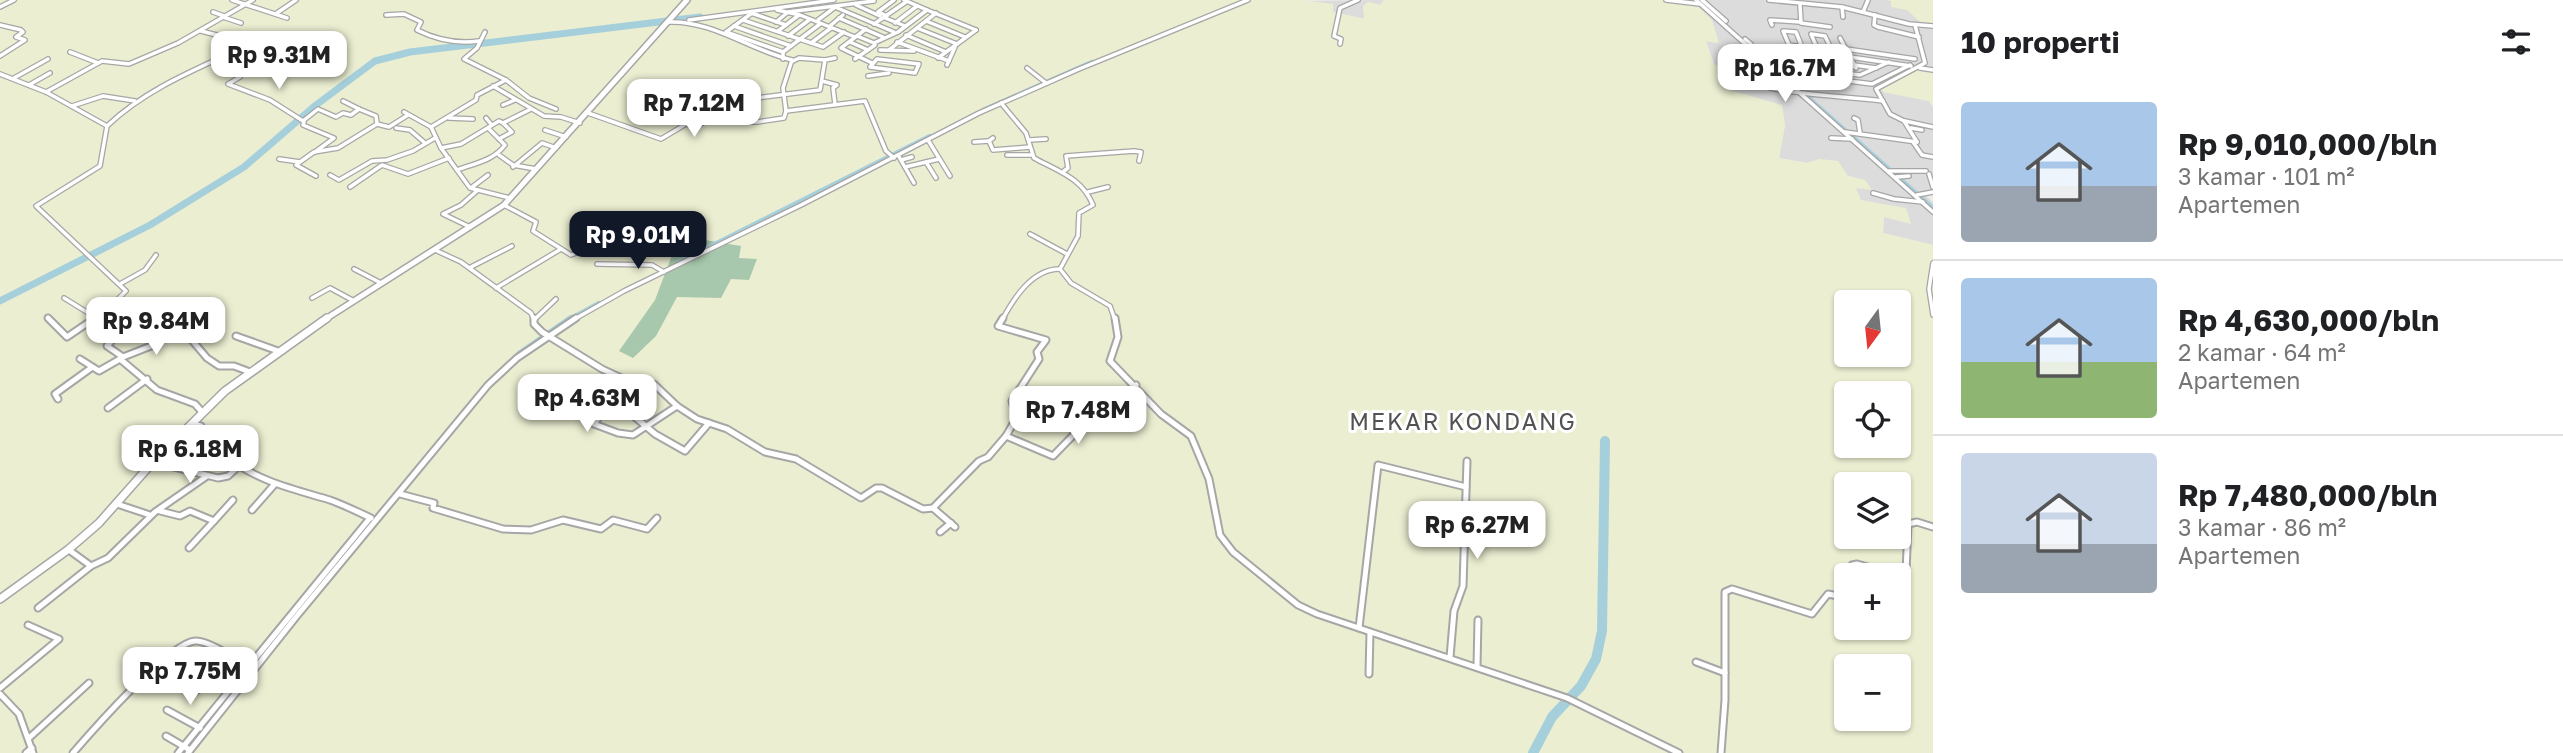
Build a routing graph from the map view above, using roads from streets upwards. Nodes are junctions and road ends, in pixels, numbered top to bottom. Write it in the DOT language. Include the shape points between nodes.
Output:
graph roads {
  1 [pos="14,0"];
  2 [pos="232,0"];
  3 [pos="253,0"];
  4 [pos="296,0"];
  5 [pos="687,0"];
  6 [pos="834,0"];
  7 [pos="874,0"];
  8 [pos="894,0"];
  9 [pos="1248,0"];
  10 [pos="1358,0"];
  11 [pos="1666,0"];
  12 [pos="1696,0"];
  13 [pos="1769,0"];
  14 [pos="1807,0"];
  15 [pos="1868,0"];
  16 [pos="905,1"];
  17 [pos="1776,1"];
  18 [pos="246,4"];
  19 [pos="854,4"];
  20 [pos="1800,5"];
  21 [pos="1812,5"];
  22 [pos="917,6"];
  23 [pos="1706,6"];
  24 [pos="0,7"];
  25 [pos="834,7"];
  26 [pos="1842,7"];
  27 [pos="816,8"];
  28 [pos="864,8"];
  29 [pos="771,9"];
  30 [pos="776,10"];
  31 [pos="927,10"];
  32 [pos="213,12"];
  33 [pos="788,12"];
  34 [pos="1863,12"];
  35 [pos="749,13"];
  36 [pos="936,13"];
  37 [pos="276,14"];
  38 [pos="386,15"];
  39 [pos="800,15"];
  40 [pos="806,15"];
  41 [pos="1875,15"];
  42 [pos="224,16"];
  43 [pos="1843,16"];
  44 [pos="884,17"];
  45 [pos="287,18"];
  46 [pos="765,18"];
  47 [pos="810,19"];
  48 [pos="670,20"];
  49 [pos="685,20"];
  50 [pos="743,20"];
  51 [pos="926,21"];
  52 [pos="776,22"];
  53 [pos="819,22"];
  54 [pos="1800,22"];
  55 [pos="241,23"];
  56 [pos="895,23"];
  57 [pos="874,24"];
  58 [pos="1915,24"];
  59 [pos="0,25"];
  60 [pos="786,25"];
  61 [pos="1772,25"];
  62 [pos="734,26"];
  63 [pos="905,26"];
  64 [pos="1933,26"];
  65 [pos="830,27"];
  66 [pos="1830,27"];
  67 [pos="916,28"];
  68 [pos="866,29"];
  69 [pos="200,31"];
  70 [pos="485,32"];
  71 [pos="777,32"];
  72 [pos="844,32"];
  73 [pos="724,33"];
  74 [pos="895,33"];
  75 [pos="906,35"];
  76 [pos="788,36"];
  77 [pos="856,36"];
  78 [pos="767,37"];
  79 [pos="883,37"];
  80 [pos="966,37"];
  81 [pos="1840,38"];
  82 [pos="1920,38"];
  83 [pos="799,39"];
  84 [pos="236,40"];
  85 [pos="849,41"];
  86 [pos="478,42"];
  87 [pos="896,42"];
  88 [pos="811,43"];
  89 [pos="874,43"];
  90 [pos="759,44"];
  91 [pos="1340,44"];
  92 [pos="956,45"];
  93 [pos="246,46"];
  94 [pos="791,46"];
  95 [pos="1802,47"];
  96 [pos="1817,48"];
  97 [pos="1846,49"];
  98 [pos="868,50"];
  99 [pos="880,50"];
  100 [pos="890,50"];
  101 [pos="239,51"];
  102 [pos="918,51"];
  103 [pos="1832,51"];
  104 [pos="70,52"];
  105 [pos="783,52"];
  106 [pos="947,52"];
  107 [pos="1755,52"];
  108 [pos="1732,54"];
  109 [pos="0,56"];
  110 [pos="860,56"];
  111 [pos="258,57"];
  112 [pos="1850,57"];
  113 [pos="835,58"];
  114 [pos="1836,58"];
  115 [pos="48,59"];
  116 [pos="783,59"];
  117 [pos="855,59"];
  118 [pos="938,59"];
  119 [pos="1916,59"];
  120 [pos="825,60"];
  121 [pos="1795,60"];
  122 [pos="793,61"];
  123 [pos="1889,62"];
  124 [pos="99,63"];
  125 [pos="872,63"];
  126 [pos="1741,65"];
  127 [pos="1839,65"];
  128 [pos="1910,65"];
  129 [pos="1855,66"];
  130 [pos="1772,67"];
  131 [pos="1917,67"];
  132 [pos="1027,68"];
  133 [pos="1799,68"];
  134 [pos="1877,68"];
  135 [pos="1933,70"];
  136 [pos="896,72"];
  137 [pos="50,73"];
  138 [pos="0,74"];
  139 [pos="1802,75"];
  140 [pos="1860,75"];
  141 [pos="868,76"];
  142 [pos="240,77"];
  143 [pos="1785,77"];
  144 [pos="13,79"];
  145 [pos="506,80"];
  146 [pos="822,81"];
  147 [pos="1045,83"];
  148 [pos="29,86"];
  149 [pos="494,86"];
  150 [pos="1770,88"];
  151 [pos="46,92"];
  152 [pos="784,93"];
  153 [pos="1804,95"];
  154 [pos="516,100"];
  155 [pos="135,101"];
  156 [pos="343,101"];
  157 [pos="1883,101"];
  158 [pos="1001,103"];
  159 [pos="835,104"];
  160 [pos="503,105"];
  161 [pos="71,106"];
  162 [pos="359,109"];
  163 [pos="531,109"];
  164 [pos="556,109"];
  165 [pos="786,111"];
  166 [pos="588,113"];
  167 [pos="448,118"];
  168 [pos="486,118"];
  169 [pos="1854,118"];
  170 [pos="472,120"];
  171 [pos="304,121"];
  172 [pos="1904,121"];
  173 [pos="706,122"];
  174 [pos="503,123"];
  175 [pos="580,123"];
  176 [pos="377,124"];
  177 [pos="107,126"];
  178 [pos="431,127"];
  179 [pos="490,127"];
  180 [pos="1933,127"];
  181 [pos="396,128"];
  182 [pos="1910,128"];
  183 [pos="545,130"];
  184 [pos="1922,130"];
  185 [pos="1846,132"];
  186 [pos="1860,133"];
  187 [pos="566,137"];
  188 [pos="435,138"];
  189 [pos="1831,138"];
  190 [pos="499,139"];
  191 [pos="1046,139"];
  192 [pos="1853,139"];
  193 [pos="928,140"];
  194 [pos="1028,140"];
  195 [pos="974,142"];
  196 [pos="1913,142"];
  197 [pos="425,143"];
  198 [pos="1030,147"];
  199 [pos="441,148"];
  200 [pos="556,148"];
  201 [pos="314,152"];
  202 [pos="498,155"];
  203 [pos="1007,155"];
  204 [pos="1032,155"];
  205 [pos="895,156"];
  206 [pos="912,157"];
  207 [pos="1933,157"];
  208 [pos="449,158"];
  209 [pos="279,159"];
  210 [pos="939,159"];
  211 [pos="1139,161"];
  212 [pos="300,162"];
  213 [pos="926,162"];
  214 [pos="384,163"];
  215 [pos="514,166"];
  216 [pos="905,167"];
  217 [pos="537,169"];
  218 [pos="457,170"];
  219 [pos="1064,171"];
  220 [pos="1892,171"];
  221 [pos="330,175"];
  222 [pos="488,175"];
  223 [pos="920,175"];
  224 [pos="316,176"];
  225 [pos="950,176"];
  226 [pos="1909,176"];
  227 [pos="911,177"];
  228 [pos="1898,177"];
  229 [pos="936,178"];
  230 [pos="914,183"];
  231 [pos="350,187"];
  232 [pos="1108,187"];
  233 [pos="470,188"];
  234 [pos="478,190"];
  235 [pos="1933,190"];
  236 [pos="1088,192"];
  237 [pos="1873,193"];
  238 [pos="1919,195"];
  239 [pos="511,198"];
  240 [pos="1923,202"];
  241 [pos="504,205"];
  242 [pos="1933,212"];
  243 [pos="470,227"];
  244 [pos="1030,234"];
  245 [pos="512,246"];
  246 [pos="434,249"];
  247 [pos="561,249"];
  248 [pos="581,251"];
  249 [pos="156,254"];
  250 [pos="1067,254"];
  251 [pos="1933,263"];
  252 [pos="597,264"];
  253 [pos="471,267"];
  254 [pos="354,269"];
  255 [pos="1060,269"];
  256 [pos="663,271"];
  257 [pos="381,283"];
  258 [pos="120,284"];
  259 [pos="496,289"];
  260 [pos="64,298"];
  261 [pos="312,298"];
  262 [pos="556,299"];
  263 [pos="354,300"];
  264 [pos="100,315"];
  265 [pos="108,315"];
  266 [pos="1933,316"];
  267 [pos="48,318"];
  268 [pos="93,319"];
  269 [pos="534,319"];
  270 [pos="118,323"];
  271 [pos="112,332"];
  272 [pos="169,334"];
  273 [pos="546,334"];
  274 [pos="236,336"];
  275 [pos="279,352"];
  276 [pos="122,358"];
  277 [pos="80,359"];
  278 [pos="91,368"];
  279 [pos="250,372"];
  280 [pos="147,379"];
  281 [pos="1136,386"];
  282 [pos="625,391"];
  283 [pos="632,396"];
  284 [pos="58,399"];
  285 [pos="677,406"];
  286 [pos="108,408"];
  287 [pos="201,412"];
  288 [pos="709,423"];
  289 [pos="191,424"];
  290 [pos="646,426"];
  291 [pos="1006,436"];
  292 [pos="215,454"];
  293 [pos="228,458"];
  294 [pos="1466,461"];
  295 [pos="153,462"];
  296 [pos="240,465"];
  297 [pos="207,476"];
  298 [pos="274,485"];
  299 [pos="1466,487"];
  300 [pos="400,494"];
  301 [pos="233,500"];
  302 [pos="117,504"];
  303 [pos="933,508"];
  304 [pos="252,510"];
  305 [pos="159,511"];
  306 [pos="150,515"];
  307 [pos="657,518"];
  308 [pos="373,520"];
  309 [pos="214,521"];
  310 [pos="1933,527"];
  311 [pos="940,533"];
  312 [pos="189,548"];
  313 [pos="69,549"];
  314 [pos="1906,563"];
  315 [pos="91,566"];
  316 [pos="1834,595"];
  317 [pos="0,599"];
  318 [pos="38,608"];
  319 [pos="1478,621"];
  320 [pos="28,625"];
  321 [pos="1359,628"];
  322 [pos="1370,632"];
  323 [pos="170,656"];
  324 [pos="1450,657"];
  325 [pos="1696,662"];
  326 [pos="1477,666"];
  327 [pos="248,667"];
  328 [pos="1725,673"];
  329 [pos="1369,674"];
  330 [pos="148,676"];
  331 [pos="207,677"];
  332 [pos="89,683"];
  333 [pos="237,685"];
  334 [pos="0,688"];
  335 [pos="0,694"];
  336 [pos="167,710"];
  337 [pos="202,729"];
  338 [pos="166,736"];
  339 [pos="29,738"];
  340 [pos="187,749"];
  341 [pos="30,751"];
  342 [pos="73,753"];
  343 [pos="178,753"];
  344 [pos="1679,753"];
  345 [pos="1721,753"];
  1 -- 24 [label="street"];
  2 -- 18 [label="street"];
  3 -- 18 [label="street"];
  4 -- 37 [label="street"];
  5 -- 48 [label="street"];
  6 -- 29 [label="street"];
  7 -- 19 [label="street"];
  7 -- 28 [label="street"];
  8 -- 44 [label="street" via="878,12"];
  9 -- 147 [label="street"];
  10 -- 91 [label="street" via="1341,6 1334,36 1342,39"];
  11 -- 23 [label="street"];
  12 -- 23 [label="street"];
  13 -- 17 [label="street"];
  14 -- 21 [label="street"];
  15 -- 34 [label="street"];
  16 -- 22 [label="street"];
  16 -- 44 [label="street"];
  17 -- 20 [label="street"];
  18 -- 37 [label="street"];
  18 -- 42 [label="street"];
  19 -- 25 [label="street"];
  19 -- 28 [label="street"];
  20 -- 21 [label="street"];
  20 -- 54 [label="street"];
  21 -- 26 [label="street"];
  22 -- 31 [label="street"];
  22 -- 56 [label="street"];
  23 -- 107 [label="street"];
  25 -- 27 [label="street"];
  25 -- 53 [label="street"];
  25 -- 57 [label="street"];
  26 -- 34 [label="street"];
  26 -- 43 [label="street"];
  27 -- 33 [label="street"];
  27 -- 40 [label="street"];
  28 -- 44 [label="street"];
  29 -- 30 [label="street"];
  29 -- 35 [label="street"];
  30 -- 33 [label="street"];
  30 -- 46 [label="street"];
  31 -- 36 [label="street"];
  31 -- 63 [label="street"];
  32 -- 42 [label="street"];
  33 -- 39 [label="street"];
  33 -- 52 [label="street"];
  34 -- 41 [label="street"];
  35 -- 46 [label="street"];
  35 -- 49 [label="street"];
  35 -- 50 [label="street"];
  36 -- 51 [label="street"];
  36 -- 80 [label="street" via="976,30"];
  37 -- 45 [label="street"];
  38 -- 86 [label="street" via="406,14 421,22 417,30 432,36"];
  39 -- 47 [label="street"];
  39 -- 60 [label="street"];
  41 -- 58 [label="street"];
  41 -- 82 [label="street" via="1874,25"];
  42 -- 55 [label="street"];
  42 -- 69 [label="street"];
  44 -- 56 [label="street"];
  44 -- 57 [label="street"];
  46 -- 52 [label="street"];
  47 -- 53 [label="street"];
  47 -- 76 [label="street"];
  48 -- 49 [label="street"];
  48 -- 166 [label="street"];
  49 -- 73 [label="street"];
  50 -- 62 [label="street"];
  50 -- 71 [label="street"];
  51 -- 67 [label="street"];
  51 -- 80 [label="street"];
  52 -- 60 [label="street"];
  53 -- 65 [label="street"];
  53 -- 83 [label="street"];
  54 -- 61 [label="street" via="1770,20"];
  54 -- 66 [label="street"];
  56 -- 63 [label="street"];
  57 -- 74 [label="street"];
  58 -- 64 [label="street"];
  58 -- 82 [label="street"];
  59 -- 109 [label="street" via="21,30 16,37 25,40"];
  60 -- 71 [label="street"];
  62 -- 73 [label="street"];
  62 -- 78 [label="street"];
  63 -- 74 [label="street"];
  65 -- 68 [label="street" via="841,17"];
  65 -- 72 [label="street"];
  65 -- 88 [label="street"];
  67 -- 75 [label="street"];
  67 -- 92 [label="street"];
  68 -- 77 [label="street"];
  68 -- 79 [label="street"];
  69 -- 84 [label="street"];
  69 -- 124 [label="street" via="131,64"];
  70 -- 86 [label="street"];
  71 -- 76 [label="street"];
  71 -- 78 [label="street"];
  72 -- 77 [label="street"];
  72 -- 88 [label="street" via="823,47"];
  73 -- 90 [label="street"];
  73 -- 116 [label="street"];
  74 -- 79 [label="street"];
  75 -- 87 [label="street"];
  75 -- 106 [label="street"];
  76 -- 83 [label="street"];
  77 -- 85 [label="street"];
  77 -- 89 [label="street"];
  78 -- 90 [label="street"];
  78 -- 94 [label="street"];
  79 -- 89 [label="street"];
  80 -- 92 [label="street"];
  81 -- 97 [label="street"];
  82 -- 131 [label="street" via="1926,61"];
  83 -- 88 [label="street"];
  83 -- 94 [label="street"];
  85 -- 98 [label="street"];
  85 -- 110 [label="street" via="841,48"];
  86 -- 145 [label="street" via="464,58"];
  87 -- 100 [label="street"];
  87 -- 102 [label="street"];
  89 -- 98 [label="street"];
  90 -- 105 [label="street"];
  92 -- 106 [label="street"];
  92 -- 118 [label="street" via="948,63"];
  93 -- 101 [label="street"];
  94 -- 105 [label="street"];
  95 -- 95 [label="street" via="1787,44 1783,30 1796,32"];
  95 -- 96 [label="street"];
  96 -- 103 [label="street"];
  96 -- 103 [label="street" via="1811,34 1825,36"];
  97 -- 112 [label="street"];
  97 -- 119 [label="street"];
  98 -- 110 [label="street"];
  99 -- 100 [label="street"];
  100 -- 102 [label="street"];
  101 -- 111 [label="street"];
  101 -- 155 [label="street" via="185,73"];
  102 -- 118 [label="street"];
  103 -- 114 [label="street"];
  104 -- 124 [label="street"];
  105 -- 116 [label="street"];
  106 -- 118 [label="street"];
  107 -- 108 [label="street"];
  107 -- 130 [label="street"];
  110 -- 117 [label="street"];
  110 -- 125 [label="street"];
  112 -- 123 [label="street"];
  112 -- 129 [label="street"];
  113 -- 120 [label="street"];
  114 -- 121 [label="street" via="1793,53"];
  114 -- 127 [label="street"];
  115 -- 144 [label="street"];
  116 -- 122 [label="street"];
  120 -- 122 [label="street"];
  120 -- 146 [label="street"];
  121 -- 127 [label="street"];
  121 -- 133 [label="street"];
  122 -- 152 [label="street"];
  123 -- 128 [label="street"];
  123 -- 134 [label="street"];
  124 -- 151 [label="street"];
  125 -- 136 [label="street" via="872,69"];
  125 -- 136 [label="street" via="919,64 917,73"];
  126 -- 130 [label="street"];
  127 -- 129 [label="street"];
  128 -- 131 [label="street"];
  128 -- 139 [label="street" via="1872,84"];
  129 -- 134 [label="street"];
  129 -- 140 [label="street"];
  130 -- 143 [label="street"];
  131 -- 135 [label="street"];
  131 -- 157 [label="street" via="1876,87"];
  132 -- 147 [label="street"];
  133 -- 139 [label="street"];
  133 -- 140 [label="street"];
  134 -- 140 [label="street"];
  136 -- 141 [label="street"];
  137 -- 148 [label="street"];
  138 -- 144 [label="street"];
  139 -- 143 [label="street"];
  142 -- 171 [label="street" via="228,84 270,100"];
  143 -- 153 [label="street"];
  144 -- 148 [label="street"];
  145 -- 149 [label="street"];
  145 -- 164 [label="street" via="529,98"];
  146 -- 152 [label="street" via="820,90"];
  146 -- 159 [label="street" via="837,85 832,88"];
  147 -- 158 [label="street"];
  148 -- 151 [label="street"];
  149 -- 154 [label="street"];
  149 -- 167 [label="street"];
  150 -- 153 [label="street"];
  151 -- 161 [label="street"];
  152 -- 165 [label="street"];
  152 -- 173 [label="street" via="741,100 707,92 692,108 704,114"];
  153 -- 157 [label="street"];
  153 -- 185 [label="street"];
  154 -- 160 [label="street"];
  154 -- 163 [label="street"];
  155 -- 161 [label="street" via="110,93"];
  155 -- 177 [label="street"];
  156 -- 162 [label="street"];
  157 -- 172 [label="street" via="1890,114"];
  158 -- 193 [label="street"];
  158 -- 194 [label="street"];
  159 -- 165 [label="street"];
  159 -- 205 [label="street" via="865,101 870,118"];
  161 -- 177 [label="street"];
  162 -- 171 [label="street" via="336,117 318,109"];
  162 -- 176 [label="street" via="376,116"];
  163 -- 174 [label="street"];
  163 -- 175 [label="street" via="544,117"];
  165 -- 173 [label="street" via="784,118 757,122"];
  166 -- 173 [label="street" via="657,139 686,124 698,127"];
  166 -- 175 [label="street"];
  167 -- 170 [label="street"];
  167 -- 178 [label="street"];
  168 -- 179 [label="street"];
  169 -- 186 [label="street"];
  171 -- 201 [label="street" via="303,125 334,138"];
  172 -- 180 [label="street"];
  172 -- 182 [label="street"];
  174 -- 179 [label="street" via="500,120"];
  174 -- 190 [label="street" via="512,132"];
  175 -- 187 [label="street"];
  176 -- 178 [label="street" via="388,127 406,113"];
  176 -- 201 [label="street" via="340,146"];
  177 -- 258 [label="street" via="100,166 36,206"];
  178 -- 188 [label="street"];
  179 -- 190 [label="street"];
  179 -- 199 [label="street" via="461,144"];
  181 -- 197 [label="street" via="410,130"];
  182 -- 184 [label="street"];
  182 -- 196 [label="street" via="1918,142"];
  183 -- 187 [label="street"];
  185 -- 186 [label="street"];
  185 -- 192 [label="street"];
  186 -- 196 [label="street"];
  187 -- 200 [label="street"];
  188 -- 197 [label="street"];
  188 -- 199 [label="street"];
  189 -- 192 [label="street"];
  190 -- 202 [label="street" via="505,145"];
  191 -- 194 [label="street"];
  192 -- 220 [label="street"];
  193 -- 205 [label="street"];
  193 -- 210 [label="street"];
  194 -- 198 [label="street"];
  195 -- 198 [label="street" via="991,140 993,150"];
  196 -- 207 [label="street" via="1922,155"];
  197 -- 214 [label="street"];
  198 -- 204 [label="street"];
  199 -- 208 [label="street"];
  200 -- 215 [label="street" via="542,143"];
  200 -- 217 [label="street"];
  201 -- 212 [label="street"];
  202 -- 215 [label="street"];
  202 -- 218 [label="street"];
  203 -- 204 [label="street"];
  204 -- 219 [label="street"];
  205 -- 206 [label="street"];
  205 -- 216 [label="street"];
  205 -- 256 [label="street"];
  208 -- 214 [label="street" via="408,174"];
  208 -- 218 [label="street"];
  209 -- 212 [label="street"];
  210 -- 213 [label="street"];
  210 -- 225 [label="street"];
  211 -- 219 [label="street" via="1141,152 1134,151 1066,156 1069,168"];
  212 -- 224 [label="street" via="296,165"];
  213 -- 216 [label="street"];
  213 -- 229 [label="street"];
  214 -- 221 [label="street" via="372,161 339,180"];
  214 -- 231 [label="street"];
  215 -- 217 [label="street"];
  216 -- 227 [label="street"];
  217 -- 239 [label="street"];
  218 -- 233 [label="street"];
  219 -- 236 [label="street"];
  220 -- 228 [label="street"];
  220 -- 235 [label="street" via="1928,172"];
  222 -- 233 [label="street"];
  223 -- 227 [label="street"];
  226 -- 228 [label="street"];
  227 -- 230 [label="street"];
  228 -- 238 [label="street"];
  232 -- 236 [label="street"];
  233 -- 234 [label="street"];
  234 -- 239 [label="street"];
  234 -- 243 [label="street" via="443,214"];
  235 -- 238 [label="street"];
  236 -- 250 [label="street" via="1093,205 1079,213 1078,236"];
  237 -- 240 [label="street"];
  238 -- 240 [label="street"];
  239 -- 241 [label="street"];
  240 -- 242 [label="street"];
  241 -- 243 [label="street"];
  241 -- 247 [label="street" via="536,222 533,231"];
  243 -- 246 [label="street"];
  244 -- 250 [label="street"];
  245 -- 253 [label="street"];
  246 -- 253 [label="street"];
  246 -- 257 [label="street"];
  247 -- 248 [label="street" via="572,255"];
  247 -- 259 [label="street"];
  249 -- 258 [label="street" via="145,270"];
  250 -- 255 [label="street"];
  251 -- 266 [label="street" via="1929,289"];
  252 -- 256 [label="street" via="652,265"];
  253 -- 259 [label="street"];
  254 -- 257 [label="street"];
  255 -- 281 [label="street" via="1071,284 1110,306 1118,337 1110,361"];
  255 -- 291 [label="street" via="1047,268 1017,293 998,326 1046,340 1037,352 1035,368 1012,401 1021,410"];
  256 -- 273 [label="street"];
  257 -- 263 [label="street"];
  258 -- 265 [label="street" via="126,292 116,302 118,308"];
  259 -- 269 [label="street"];
  260 -- 264 [label="street"];
  261 -- 263 [label="street" via="330,288"];
  262 -- 269 [label="street"];
  263 -- 275 [label="street"];
  264 -- 265 [label="street"];
  264 -- 268 [label="street"];
  265 -- 270 [label="street"];
  267 -- 268 [label="street" via="65,337"];
  268 -- 271 [label="street"];
  269 -- 273 [label="street"];
  270 -- 271 [label="street"];
  270 -- 272 [label="street" via="131,317"];
  271 -- 276 [label="street" via="114,338 107,346"];
  272 -- 276 [label="street"];
  272 -- 279 [label="street" via="191,339 219,366"];
  273 -- 285 [label="street" via="621,378 654,384"];
  273 -- 300 [label="street" via="488,385"];
  274 -- 275 [label="street"];
  275 -- 279 [label="street"];
  276 -- 278 [label="street" via="99,371"];
  276 -- 280 [label="street"];
  277 -- 278 [label="street"];
  278 -- 284 [label="street" via="55,394"];
  279 -- 287 [label="street"];
  280 -- 286 [label="street"];
  280 -- 287 [label="street" via="157,390 195,404"];
  281 -- 291 [label="street" via="1091,417 1053,456"];
  281 -- 321 [label="street" via="1161,414 1191,436 1209,479 1220,535 1233,552 1298,605"];
  282 -- 283 [label="street"];
  283 -- 290 [label="street" via="638,400 635,417"];
  283 -- 290 [label="street" via="618,406 606,407 594,424 632,435"];
  285 -- 288 [label="street"];
  285 -- 290 [label="street"];
  287 -- 289 [label="street"];
  288 -- 290 [label="street" via="685,451"];
  288 -- 303 [label="street" via="765,452 796,459 860,498 879,487 923,509"];
  289 -- 292 [label="street" via="201,426 198,434"];
  289 -- 295 [label="street"];
  291 -- 303 [label="street"];
  293 -- 296 [label="street"];
  294 -- 299 [label="street"];
  295 -- 297 [label="street"];
  295 -- 302 [label="street"];
  296 -- 297 [label="street" via="228,476"];
  296 -- 298 [label="street"];
  297 -- 305 [label="street"];
  298 -- 304 [label="street"];
  298 -- 308 [label="street" via="306,492"];
  299 -- 321 [label="street" via="1378,465"];
  299 -- 324 [label="street" via="1464,586 1454,611"];
  300 -- 307 [label="street" via="434,503 433,508 442,511 519,530 562,520 603,529 611,520 647,529"];
  300 -- 308 [label="street"];
  301 -- 309 [label="street"];
  302 -- 306 [label="street"];
  302 -- 313 [label="street"];
  303 -- 311 [label="street" via="953,525"];
  305 -- 306 [label="street"];
  305 -- 309 [label="street" via="180,516 190,511"];
  306 -- 315 [label="street" via="104,561"];
  308 -- 327 [label="street"];
  308 -- 333 [label="street"];
  309 -- 312 [label="street"];
  310 -- 314 [label="street" via="1908,524"];
  313 -- 315 [label="street"];
  313 -- 317 [label="street"];
  315 -- 318 [label="street"];
  316 -- 328 [label="street" via="1828,594 1812,614 1727,590"];
  319 -- 326 [label="street"];
  320 -- 334 [label="street" via="59,639"];
  321 -- 322 [label="street"];
  322 -- 324 [label="street"];
  322 -- 329 [label="street"];
  323 -- 327 [label="street" via="198,640"];
  323 -- 330 [label="street"];
  323 -- 331 [label="street" via="187,672"];
  324 -- 326 [label="street"];
  325 -- 328 [label="street"];
  326 -- 344 [label="street" via="1567,698"];
  327 -- 333 [label="street"];
  328 -- 345 [label="street"];
  330 -- 331 [label="street" via="196,691"];
  330 -- 342 [label="street"];
  331 -- 333 [label="street"];
  332 -- 339 [label="street"];
  333 -- 337 [label="street"];
  335 -- 339 [label="street" via="16,707"];
  336 -- 337 [label="street"];
  337 -- 340 [label="street"];
  338 -- 340 [label="street"];
  339 -- 341 [label="street"];
  340 -- 343 [label="street"];
}
